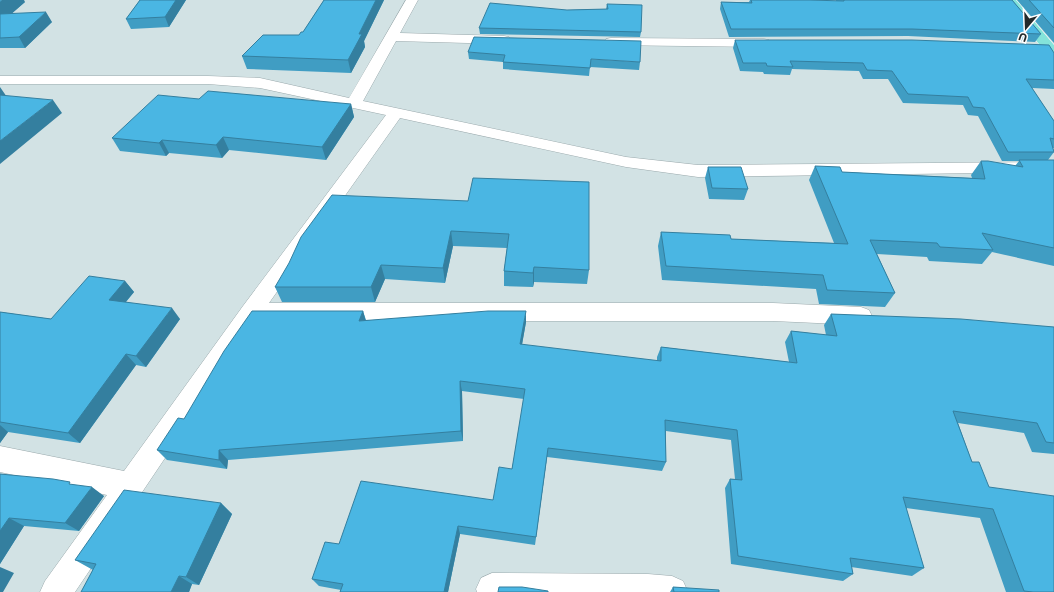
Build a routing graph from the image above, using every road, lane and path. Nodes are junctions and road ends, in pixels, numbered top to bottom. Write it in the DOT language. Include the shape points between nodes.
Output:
graph roads {
  1 [pos="412,0"];
  2 [pos="1009,0"];
  3 [pos="392,37"];
  4 [pos="518,40"];
  5 [pos="597,42"];
  6 [pos="778,43"];
  7 [pos="1029,46"];
  8 [pos="1052,52"];
  9 [pos="0,80"];
  10 [pos="354,103"];
  11 [pos="396,112"];
  12 [pos="1054,167"];
  13 [pos="251,312"];
  14 [pos="881,317"];
  15 [pos="0,459"];
  16 [pos="131,486"];
  17 [pos="492,589"];
  18 [pos="56,592"];
  19 [pos="672,592"];
  1 -- 3 [label="street"];
  2 -- 8 [label="main road"];
  3 -- 4 [label="street"];
  3 -- 10 [label="street"];
  5 -- 6 [label="street"];
  7 -- 8 [label="street"];
  9 -- 10 [label="street" via="230,81 276,85"];
  10 -- 11 [label="street"];
  11 -- 12 [label="street" via="626,162 675,169"];
  11 -- 13 [label="street"];
  13 -- 14 [label="street" via="773,312"];
  13 -- 16 [label="street"];
  15 -- 16 [label="street"];
  16 -- 18 [label="street"];
  17 -- 19 [label="street"];
}
